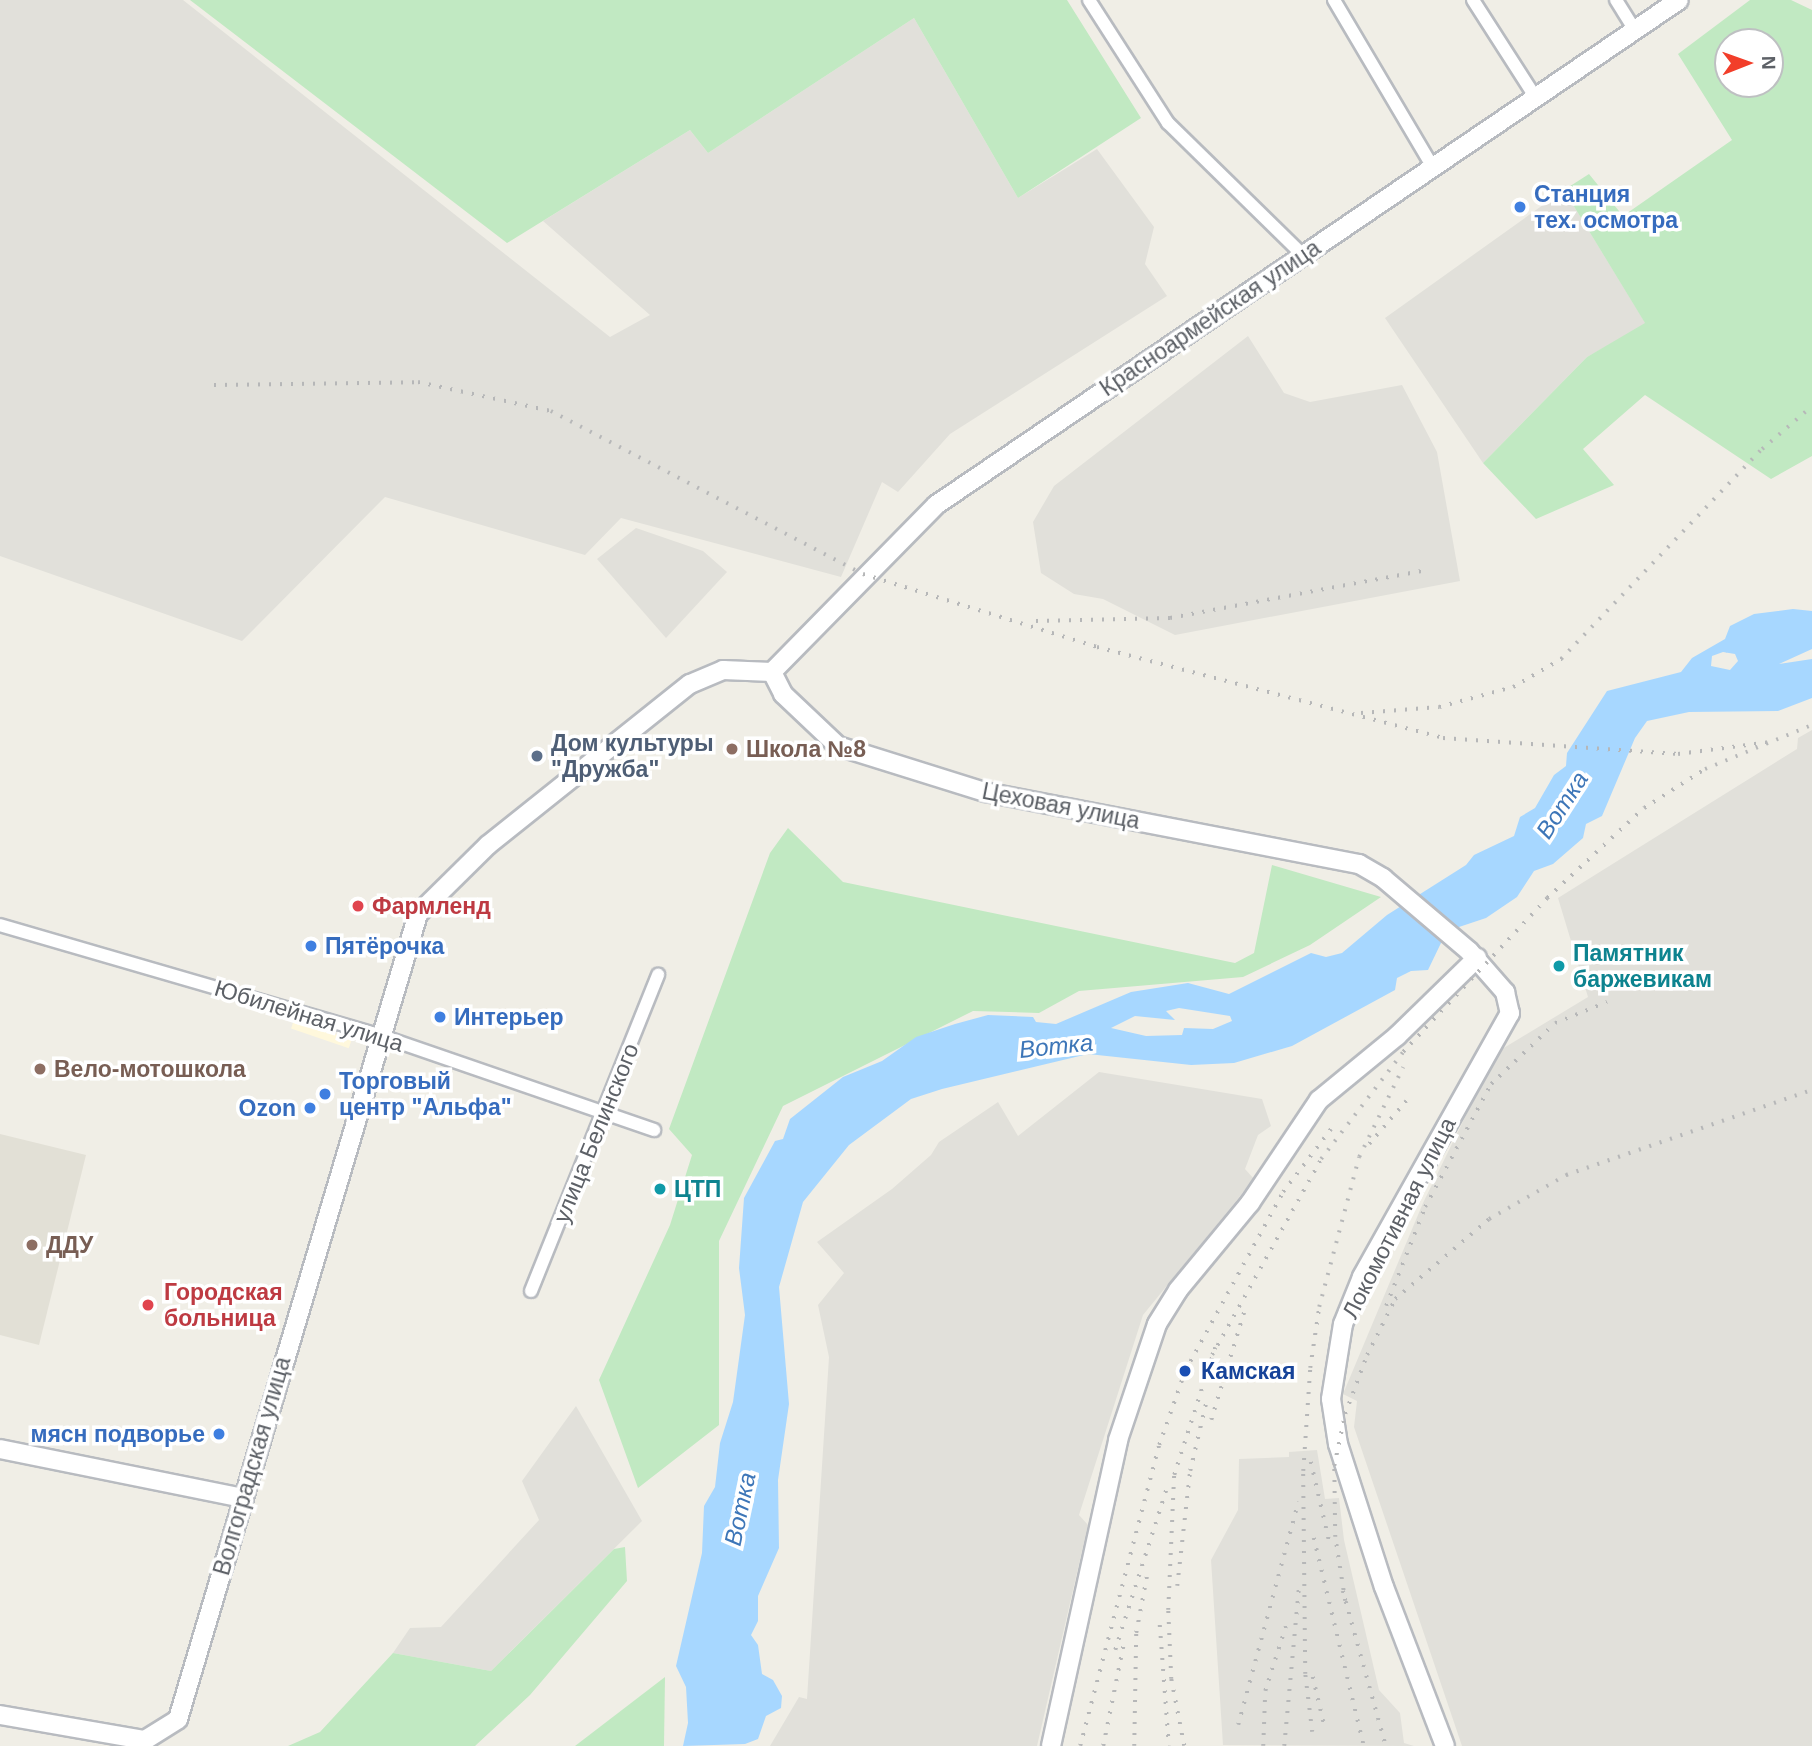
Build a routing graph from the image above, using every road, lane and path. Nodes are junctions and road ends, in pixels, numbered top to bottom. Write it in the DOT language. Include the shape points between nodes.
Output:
graph roads {
  1 [pos="1089,0"];
  2 [pos="1334,0"];
  3 [pos="1473,0"];
  4 [pos="1616,0"];
  5 [pos="1679,0"];
  6 [pos="1635,30"];
  7 [pos="1536,98"];
  8 [pos="1434,169"];
  9 [pos="1304,256"];
  10 [pos="772,672"];
  11 [pos="0,925"];
  12 [pos="1473,955"];
  13 [pos="658,975"];
  14 [pos="381,1036"];
  15 [pos="605,1113"];
  16 [pos="654,1130"];
  17 [pos="531,1291"];
  18 [pos="0,1449"];
  19 [pos="242,1498"];
  20 [pos="0,1715"];
  21 [pos="1051,1746"];
  22 [pos="1445,1746"];
  1 -- 9 [label="street" via="1168,123"];
  2 -- 8 [label="street"];
  3 -- 7 [label="street"];
  4 -- 6 [label="street"];
  5 -- 6 [label="main road, Красноармейская улица"];
  6 -- 7 [label="main road, Красноармейская улица"];
  7 -- 8 [label="main road, Красноармейская улица"];
  8 -- 9 [label="main road, Красноармейская улица"];
  9 -- 10 [label="main road, Красноармейская улица" via="936,505"];
  10 -- 12 [label="main road, Цеховая улица" via="783,694 838,746 985,792 1359,864 1383,878"];
  10 -- 14 [label="main road, Волгоградская улица" via="723,670 691,684 488,845 418,914"];
  11 -- 14 [label="street, Юбилейная улица"];
  12 -- 21 [label="main road" via="1407,1026 1319,1100 1157,1324 1118,1440"];
  12 -- 22 [label="main road, Локомотивная улица" via="1505,992 1510,1013 1362,1277 1343,1324 1331,1399 1338,1444 1384,1587"];
  13 -- 15 [label="street, улица Белинского"];
  14 -- 15 [label="street, Юбилейная улица"];
  14 -- 19 [label="main road, Волгоградская улица"];
  15 -- 16 [label="street, Юбилейная улица"];
  15 -- 17 [label="street, улица Белинского"];
  18 -- 19 [label="main road"];
  19 -- 20 [label="main road, Волгоградская улица" via="178,1719 145,1740"];
}
